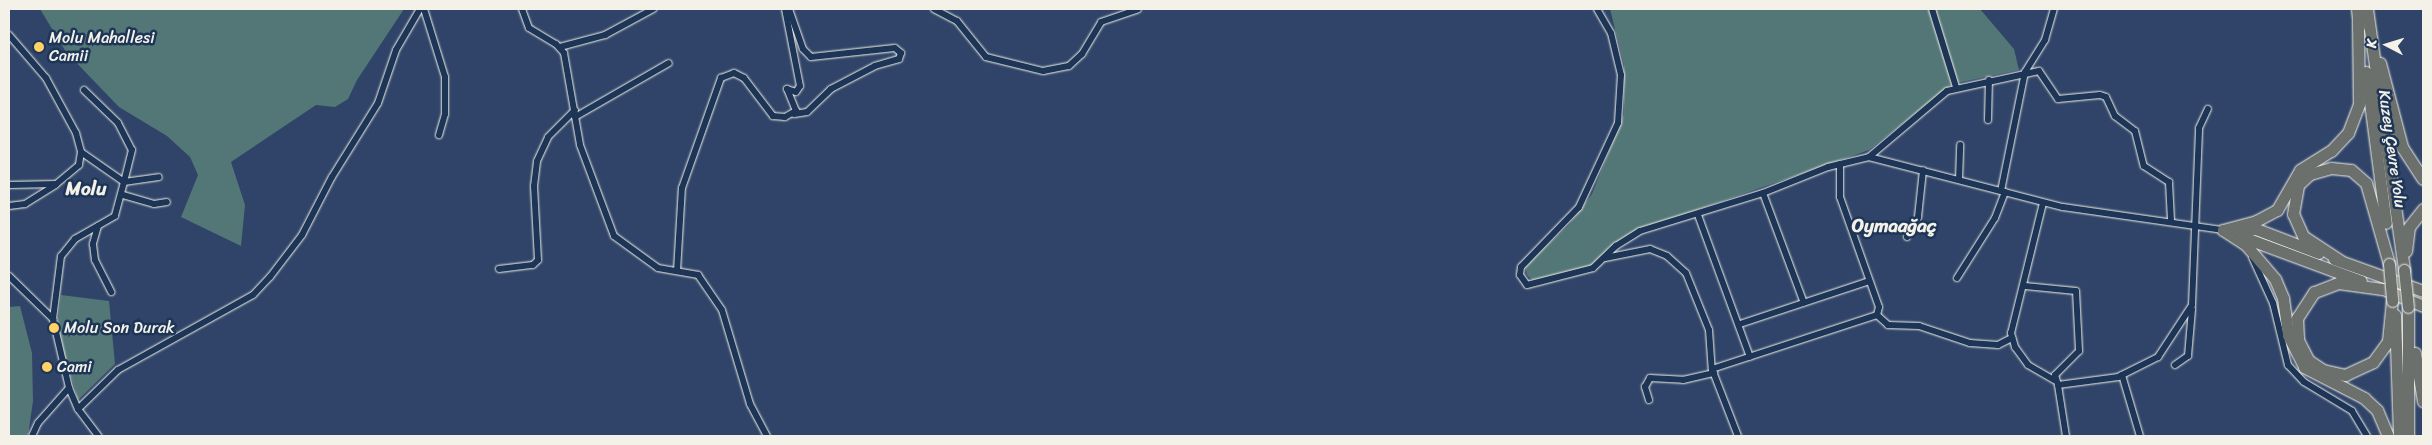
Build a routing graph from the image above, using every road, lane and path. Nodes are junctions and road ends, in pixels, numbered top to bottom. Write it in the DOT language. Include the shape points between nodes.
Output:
graph roads {
  1 [pos="422,9"];
  2 [pos="522,9"];
  3 [pos="653,9"];
  4 [pos="785,9"];
  5 [pos="790,9"];
  6 [pos="934,9"];
  7 [pos="1138,9"];
  8 [pos="1597,9"];
  9 [pos="1932,9"];
  10 [pos="2054,9"];
  11 [pos="2362,14"];
  12 [pos="9,35"];
  13 [pos="560,48"];
  14 [pos="668,63"];
  15 [pos="2025,72"];
  16 [pos="1989,80"];
  17 [pos="1956,87"];
  18 [pos="84,90"];
  19 [pos="2208,109"];
  20 [pos="575,110"];
  21 [pos="794,114"];
  22 [pos="575,117"];
  23 [pos="1988,120"];
  24 [pos="439,135"];
  25 [pos="1960,145"];
  26 [pos="82,152"];
  27 [pos="1869,157"];
  28 [pos="1840,164"];
  29 [pos="1923,170"];
  30 [pos="159,177"];
  31 [pos="2423,179"];
  32 [pos="1960,180"];
  33 [pos="124,182"];
  34 [pos="56,184"];
  35 [pos="9,185"];
  36 [pos="2003,192"];
  37 [pos="1763,193"];
  38 [pos="123,196"];
  39 [pos="167,202"];
  40 [pos="2043,202"];
  41 [pos="9,206"];
  42 [pos="2423,209"];
  43 [pos="1698,215"];
  44 [pos="2171,220"];
  45 [pos="2196,225"];
  46 [pos="98,226"];
  47 [pos="2223,230"];
  48 [pos="1907,237"];
  49 [pos="2246,245"];
  50 [pos="1602,259"];
  51 [pos="2341,261"];
  52 [pos="2389,264"];
  53 [pos="499,269"];
  54 [pos="2404,270"];
  55 [pos="677,272"];
  56 [pos="9,276"];
  57 [pos="1958,278"];
  58 [pos="1869,280"];
  59 [pos="12,284"];
  60 [pos="2025,286"];
  61 [pos="2382,289"];
  62 [pos="2422,291"];
  63 [pos="111,292"];
  64 [pos="2392,301"];
  65 [pos="1804,303"];
  66 [pos="2192,305"];
  67 [pos="2422,306"];
  68 [pos="2408,307"];
  69 [pos="1877,315"];
  70 [pos="52,319"];
  71 [pos="1740,324"];
  72 [pos="2012,338"];
  73 [pos="1750,357"];
  74 [pos="2175,365"];
  75 [pos="1713,371"];
  76 [pos="2122,375"];
  77 [pos="2056,382"];
  78 [pos="69,388"];
  79 [pos="1649,400"];
  80 [pos="2423,401"];
  81 [pos="78,409"];
  82 [pos="32,436"];
  83 [pos="98,436"];
  84 [pos="766,436"];
  85 [pos="1738,436"];
  86 [pos="2066,436"];
  87 [pos="2140,436"];
  88 [pos="2366,436"];
  89 [pos="2388,436"];
  90 [pos="2398,436"];
  91 [pos="2408,436"];
  1 -- 24 [label="street" via="445,77 445,114"];
  1 -- 81 [label="street" via="396,50 378,103 332,177 302,236 270,277 253,295 118,370"];
  2 -- 13 [label="street" via="529,28"];
  3 -- 13 [label="street" via="605,35"];
  4 -- 21 [label="street" via="800,88 795,92 787,89 795,107"];
  5 -- 21 [label="street" via="803,49 811,57 896,48 901,53 899,59 875,66 830,89 807,112"];
  6 -- 7 [label="street" via="957,21 986,57 1043,70 1069,66 1082,54 1101,22"];
  8 -- 50 [label="street" via="1611,32 1621,74 1618,123 1578,207 1556,234 1524,264 1520,275 1524,283 1536,286 1587,271"];
  9 -- 17 [label="street"];
  10 -- 15 [label="street" via="2045,40"];
  11 -- 31 [label="highway" via="2402,147"];
  11 -- 47 [label="highway" via="2359,104 2348,133 2331,151 2300,170 2277,210 2256,221"];
  11 -- 52 [label="highway, Kuzey Çevre Yolu"];
  11 -- 54 [label="highway, Kuzey Çevre Yolu"];
  12 -- 26 [label="street" via="46,78 76,132"];
  13 -- 20 [label="street" via="566,57"];
  14 -- 22 [label="street"];
  15 -- 16 [label="street"];
  15 -- 36 [label="street"];
  15 -- 44 [label="street" via="2043,73 2058,99 2106,97 2115,116 2134,131 2144,166 2169,182"];
  16 -- 17 [label="street"];
  16 -- 23 [label="street"];
  17 -- 27 [label="street" via="1926,105"];
  18 -- 33 [label="street" via="118,123 132,150"];
  19 -- 45 [label="street" via="2199,128"];
  20 -- 22 [label="street"];
  20 -- 53 [label="street" via="548,137 537,161 534,186 538,260 533,265"];
  21 -- 55 [label="street" via="779,118 768,113 738,74 721,78 682,188"];
  22 -- 55 [label="street" via="583,156 617,239 654,266"];
  25 -- 32 [label="street"];
  26 -- 33 [label="street"];
  26 -- 34 [label="street" via="78,165"];
  27 -- 28 [label="street"];
  27 -- 29 [label="street"];
  28 -- 37 [label="street"];
  28 -- 58 [label="street" via="1839,191"];
  29 -- 32 [label="street"];
  29 -- 48 [label="street" via="1918,217"];
  30 -- 33 [label="street"];
  32 -- 36 [label="street"];
  33 -- 38 [label="street"];
  34 -- 35 [label="street"];
  34 -- 41 [label="street" via="25,204"];
  36 -- 40 [label="street"];
  36 -- 57 [label="street" via="1995,218"];
  37 -- 43 [label="street"];
  37 -- 65 [label="street"];
  38 -- 39 [label="street" via="154,204"];
  38 -- 46 [label="street" via="115,216"];
  40 -- 44 [label="street"];
  40 -- 60 [label="street"];
  42 -- 54 [label="highway" via="2409,227"];
  43 -- 50 [label="street" via="1640,231"];
  43 -- 71 [label="street"];
  44 -- 45 [label="street"];
  45 -- 47 [label="street"];
  45 -- 66 [label="street"];
  46 -- 63 [label="street" via="93,244 95,260"];
  46 -- 70 [label="street" via="74,240 61,256"];
  47 -- 49 [label="highway"];
  47 -- 51 [label="highway" via="2256,230"];
  47 -- 61 [label="highway"];
  49 -- 88 [label="street" via="2273,303 2288,365 2310,386 2352,410"];
  49 -- 89 [label="highway" via="2275,279 2283,298 2288,335 2304,367 2364,398 2377,410"];
  50 -- 75 [label="street" via="1650,249 1680,267 1690,279 1709,330"];
  51 -- 52 [label="highway" via="2303,236 2292,214 2298,185 2310,174 2331,168 2351,170 2366,183"];
  51 -- 62 [label="highway"];
  52 -- 64 [label="highway, bridge"];
  54 -- 68 [label="highway, bridge"];
  55 -- 84 [label="street" via="698,275 722,310 750,404"];
  56 -- 59 [label="street"];
  58 -- 65 [label="street"];
  58 -- 69 [label="street" via="1879,309"];
  59 -- 70 [label="street"];
  60 -- 72 [label="street"];
  60 -- 77 [label="street" via="2076,291 2078,353"];
  61 -- 64 [label="highway" via="2338,283 2314,292 2297,318 2298,340 2308,360 2323,370 2345,375 2373,362 2388,341"];
  61 -- 67 [label="highway"];
  64 -- 90 [label="highway" via="2397,329"];
  65 -- 71 [label="street"];
  66 -- 74 [label="street" via="2188,356"];
  66 -- 76 [label="street" via="2158,357"];
  68 -- 80 [label="highway"];
  68 -- 91 [label="highway"];
  69 -- 72 [label="street" via="1888,326 1919,326 1970,344 1998,345"];
  69 -- 73 [label="street"];
  70 -- 78 [label="street"];
  71 -- 73 [label="street"];
  72 -- 77 [label="street" via="2028,365"];
  73 -- 75 [label="street"];
  75 -- 79 [label="street" via="1683,380 1650,378 1645,390"];
  75 -- 85 [label="street"];
  76 -- 77 [label="street"];
  76 -- 87 [label="street"];
  77 -- 86 [label="street"];
  78 -- 81 [label="street"];
  78 -- 82 [label="street" via="38,422"];
  81 -- 83 [label="street"];
}
